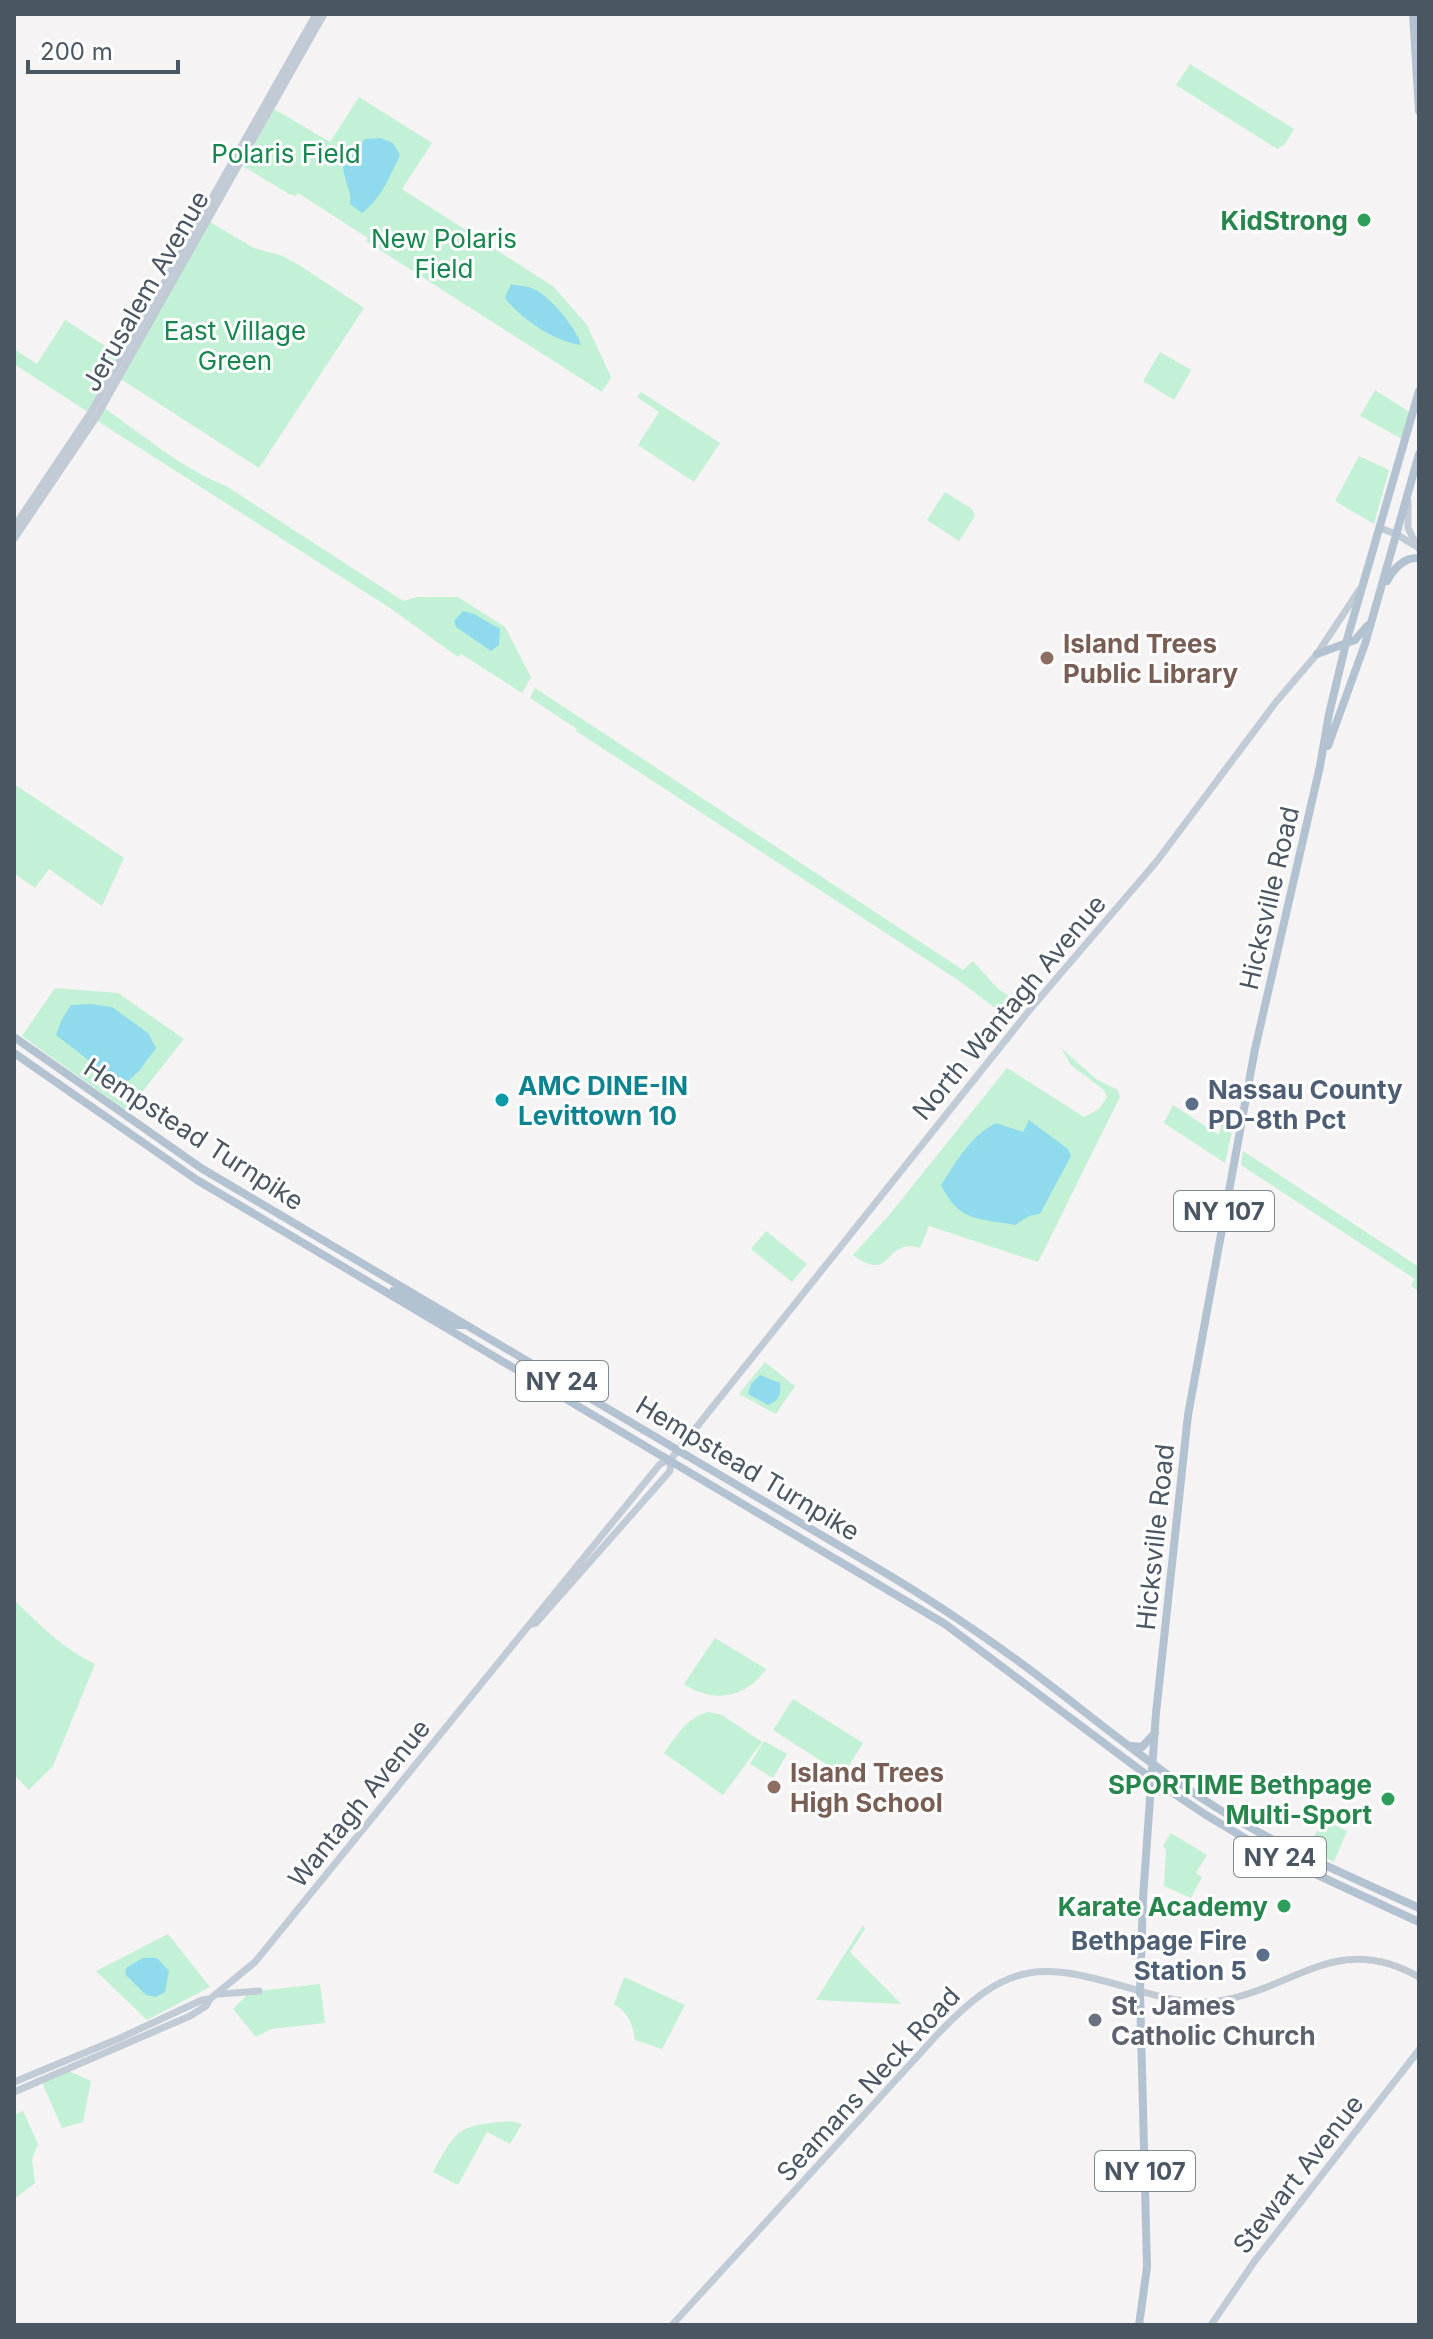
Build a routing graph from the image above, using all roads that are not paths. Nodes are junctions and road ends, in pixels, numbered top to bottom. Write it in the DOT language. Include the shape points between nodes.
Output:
graph roads {
  1 [pos="316,14"];
  2 [pos="324,14"];
  3 [pos="1413,14"];
  4 [pos="1418,61"];
  5 [pos="1419,111"];
  6 [pos="1419,391"];
  7 [pos="1419,454"];
  8 [pos="1408,493"];
  9 [pos="14,527"];
  10 [pos="1380,528"];
  11 [pos="1396,534"];
  12 [pos="14,539"];
  13 [pos="1419,552"];
  14 [pos="1363,584"];
  15 [pos="1378,600"];
  16 [pos="1372,618"];
  17 [pos="1346,643"];
  18 [pos="1327,650"];
  19 [pos="1317,654"];
  20 [pos="1340,667"];
  21 [pos="1320,766"];
  22 [pos="14,1037"];
  23 [pos="14,1053"];
  24 [pos="377,1286"];
  25 [pos="467,1324"];
  26 [pos="460,1335"];
  27 [pos="678,1450"];
  28 [pos="671,1459"];
  29 [pos="1155,1732"];
  30 [pos="1128,1745"];
  31 [pos="1153,1765"];
  32 [pos="1152,1779"];
  33 [pos="1185,1802"];
  34 [pos="1150,1807"];
  35 [pos="1419,1908"];
  36 [pos="1419,1922"];
  37 [pos="1419,1977"];
  38 [pos="259,1991"];
  39 [pos="1140,1991"];
  40 [pos="218,1994"];
  41 [pos="210,1999"];
  42 [pos="1419,2050"];
  43 [pos="14,2082"];
  44 [pos="14,2092"];
  45 [pos="672,2325"];
  46 [pos="1139,2325"];
  47 [pos="1211,2325"];
  1 -- 9 [label="main road, Jerusalem Avenue" via="91,412"];
  2 -- 12 [label="main road, Jerusalem Avenue" via="97,416"];
  3 -- 4 [label="main road"];
  4 -- 5 [label="main road"];
  6 -- 10 [label="main road, Hicksville Road / NY 107"];
  7 -- 8 [label="main road, Hicksville Road"];
  8 -- 11 [label="main road, Hicksville Road"];
  8 -- 13 [label="main road" via="1408,528"];
  10 -- 11 [label="main road"];
  10 -- 14 [label="main road, Hicksville Road / NY 107"];
  11 -- 13 [label="main road"];
  11 -- 15 [label="main road, Hicksville Road"];
  13 -- 15 [label="main road" via="1399,564"];
  14 -- 17 [label="main road, Hicksville Road / NY 107"];
  14 -- 19 [label="main road, North Wantagh Avenue"];
  15 -- 16 [label="main road, Hicksville Road"];
  16 -- 17 [label="main road" via="1360,636"];
  16 -- 21 [label="main road, Hicksville Road / NY 107"];
  17 -- 18 [label="main road"];
  17 -- 20 [label="main road, Hicksville Road / NY 107"];
  18 -- 19 [label="main road"];
  18 -- 20 [label="main road" via="1337,655"];
  19 -- 27 [label="main road, North Wantagh Avenue" via="1157,861 1032,1007"];
  20 -- 21 [label="main road, Hicksville Road / NY 107"];
  21 -- 29 [label="main road, Hicksville Road / NY 107" via="1255,1049 1197,1362"];
  22 -- 25 [label="main road, Hempstead Turnpike / NY 24" via="201,1168"];
  23 -- 24 [label="main road, Hempstead Turnpike / NY 24" via="197,1180"];
  24 -- 25 [label="main road" via="406,1296 455,1325"];
  24 -- 26 [label="main road, Hempstead Turnpike / NY 24"];
  25 -- 26 [label="main road"];
  25 -- 27 [label="main road, Hempstead Turnpike / NY 24"];
  26 -- 28 [label="main road, Hempstead Turnpike / NY 24"];
  27 -- 28 [label="main road, Wantagh Avenue"];
  27 -- 30 [label="main road, Hempstead Turnpike / NY 24" via="951,1614"];
  28 -- 32 [label="main road, Hempstead Turnpike / NY 24" via="945,1624"];
  28 -- 40 [label="main road, Wantagh Avenue" via="660,1464 578,1563 255,1962"];
  29 -- 30 [label="main road" via="1142,1747"];
  29 -- 31 [label="main road, Hicksville Road / NY 107"];
  30 -- 31 [label="main road, Hempstead Turnpike / NY 24"];
  31 -- 32 [label="main road, Hicksville Road / NY 107"];
  31 -- 35 [label="main road, Hempstead Turnpike / NY 24" via="1258,1831"];
  32 -- 33 [label="main road, Hempstead Turnpike / NY 24"];
  32 -- 34 [label="main road, Hicksville Road / NY 107"];
  33 -- 34 [label="main road" via="1163,1793"];
  33 -- 36 [label="main road, Hempstead Turnpike / NY 24" via="1270,1853"];
  34 -- 39 [label="main road, Hicksville Road / NY 107"];
  37 -- 39 [label="street" via="1390,1963 1350,1959 1324,1963 1223,2001 1172,2000"];
  38 -- 40 [label="main road"];
  39 -- 45 [label="main road, Seamans Neck Road" via="1048,1971 1003,1981 976,1996"];
  39 -- 46 [label="main road, Hicksville Road / NY 107" via="1147,2267"];
  40 -- 41 [label="main road, Wantagh Avenue"];
  41 -- 43 [label="main road, Wantagh Avenue"];
  41 -- 44 [label="main road, Wantagh Avenue" via="190,2016"];
  42 -- 47 [label="main road, Stewart Avenue"];
}
